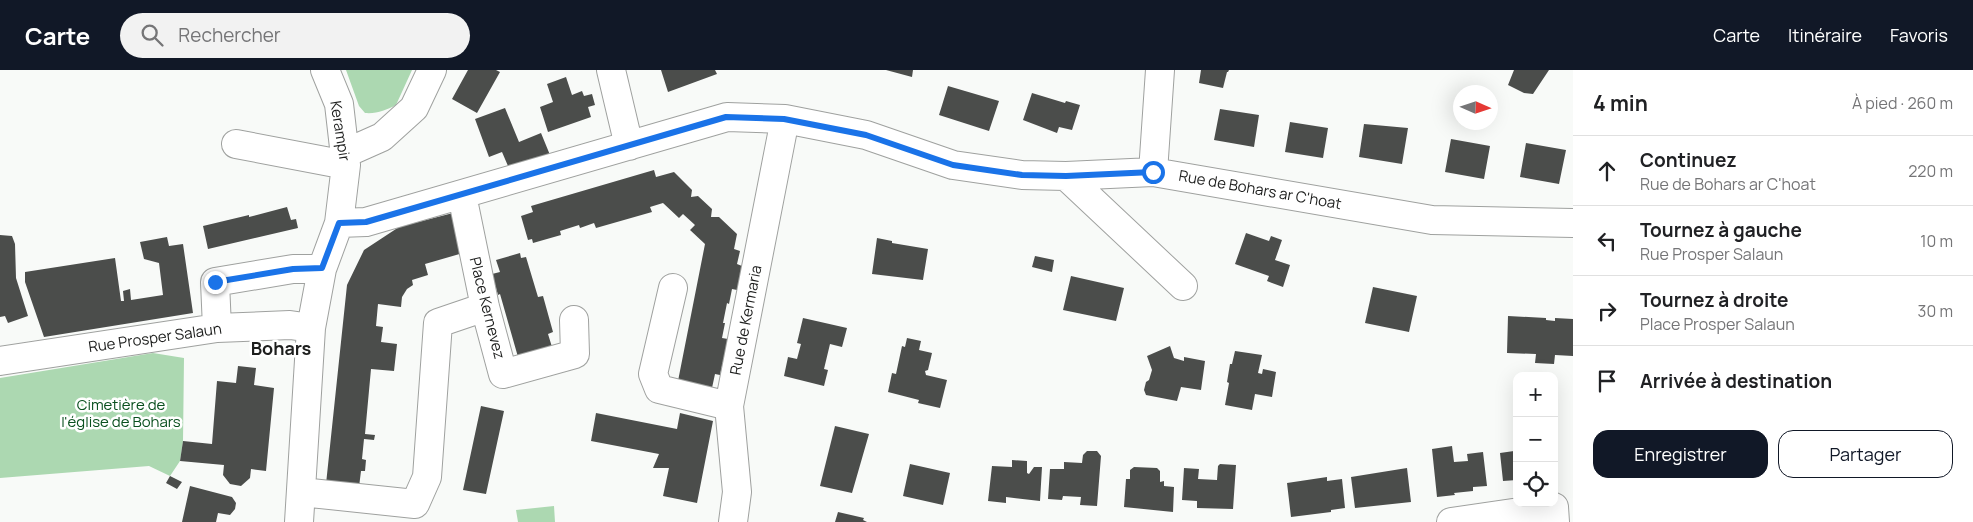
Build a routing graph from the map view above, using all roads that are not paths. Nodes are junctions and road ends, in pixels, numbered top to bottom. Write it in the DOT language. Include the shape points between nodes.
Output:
graph roads {
  1 [pos="325,70"];
  2 [pos="432,70"];
  3 [pos="611,70"];
  4 [pos="1160,70"];
  5 [pos="784,119"];
  6 [pos="236,144"];
  7 [pos="630,146"];
  8 [pos="346,159"];
  9 [pos="1153,172"];
  10 [pos="1066,176"];
  11 [pos="462,195"];
  12 [pos="339,223"];
  13 [pos="1573,223"];
  14 [pos="322,268"];
  15 [pos="1183,286"];
  16 [pos="673,288"];
  17 [pos="485,308"];
  18 [pos="574,320"];
  19 [pos="217,328"];
  20 [pos="311,328"];
  21 [pos="0,361"];
  22 [pos="730,406"];
  23 [pos="301,492"];
  24 [pos="300,522"];
  25 [pos="733,522"];
  26 [pos="1451,522"];
  27 [pos="1555,522"];
  1 -- 8 [label="street, Kerampir" via="339,104"];
  2 -- 8 [label="street" via="414,108 382,137"];
  3 -- 7 [label="street"];
  4 -- 9 [label="street"];
  5 -- 7 [label="street, Rue de Bohars ar C'hoat" via="726,117"];
  5 -- 10 [label="street, Rue de Bohars ar C'hoat" via="866,135 953,165 1022,175"];
  5 -- 22 [label="street, Rue de Kermaria"];
  6 -- 8 [label="street"];
  7 -- 11 [label="street, Rue de Bohars ar C'hoat"];
  8 -- 12 [label="street, Kerampir"];
  9 -- 10 [label="street, Rue de Bohars ar C'hoat"];
  9 -- 13 [label="street, Rue de Bohars ar C'hoat" via="1432,220"];
  10 -- 15 [label="street"];
  11 -- 12 [label="street, Rue de Bohars ar C'hoat" via="366,222"];
  11 -- 17 [label="street, Place Kernevez"];
  12 -- 14 [label="street"];
  14 -- 19 [label="street" via="293,269 215,282"];
  14 -- 20 [label="street"];
  16 -- 22 [label="street" via="653,374 659,389"];
  17 -- 18 [label="street, Place Kernevez" via="503,374 575,354"];
  17 -- 23 [label="street" via="438,323 427,478 415,504"];
  19 -- 20 [label="street, Rue Prosper Salaun" via="290,325"];
  19 -- 21 [label="street, Rue Prosper Salaun"];
  20 -- 23 [label="street"];
  22 -- 25 [label="street, Rue de Kermaria" via="737,492"];
  23 -- 24 [label="street"];
  26 -- 27 [label="street" via="1554,507"];
}
